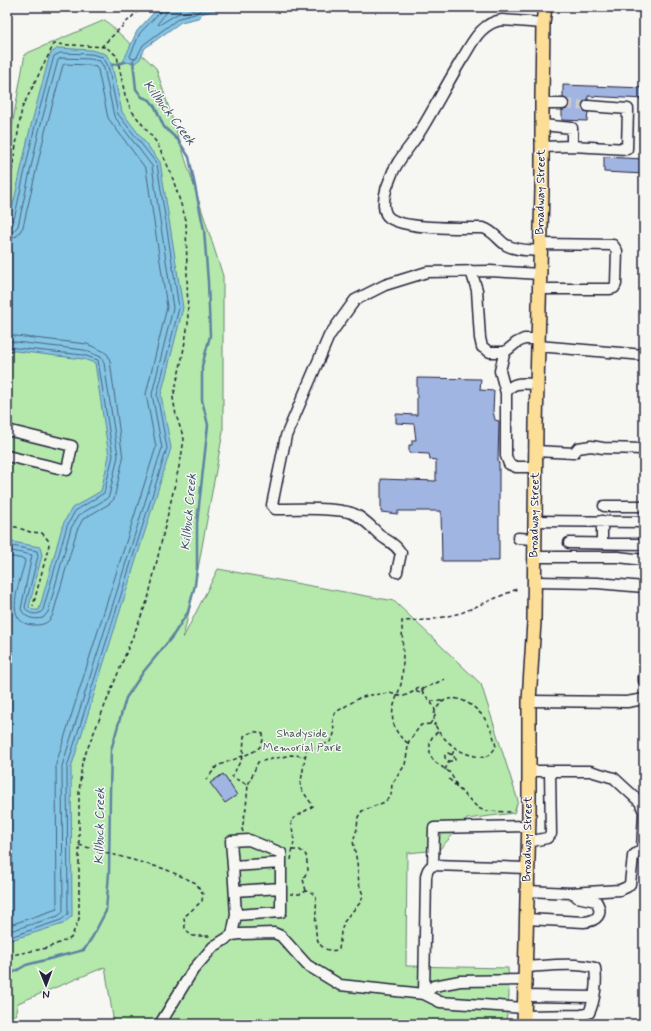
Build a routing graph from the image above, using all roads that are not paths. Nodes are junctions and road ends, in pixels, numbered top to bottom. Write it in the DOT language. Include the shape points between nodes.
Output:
graph roads {
  1 [pos="545,7"];
  2 [pos="543,23"];
  3 [pos="542,104"];
  4 [pos="562,104"];
  5 [pos="588,106"];
  6 [pos="542,125"];
  7 [pos="572,146"];
  8 [pos="542,147"];
  9 [pos="541,247"];
  10 [pos="471,271"];
  11 [pos="540,274"];
  12 [pos="540,289"];
  13 [pos="538,343"];
  14 [pos="505,352"];
  15 [pos="644,355"];
  16 [pos="537,384"];
  17 [pos="506,393"];
  18 [pos="7,430"];
  19 [pos="644,448"];
  20 [pos="535,452"];
  21 [pos="7,456"];
  22 [pos="535,467"];
  23 [pos="604,506"];
  24 [pos="644,506"];
  25 [pos="535,521"];
  26 [pos="602,522"];
  27 [pos="644,522"];
  28 [pos="518,538"];
  29 [pos="534,539"];
  30 [pos="569,543"];
  31 [pos="590,543"];
  32 [pos="602,543"];
  33 [pos="644,544"];
  34 [pos="534,556"];
  35 [pos="590,557"];
  36 [pos="644,560"];
  37 [pos="397,572"];
  38 [pos="534,582"];
  39 [pos="644,587"];
  40 [pos="644,676"];
  41 [pos="644,681"];
  42 [pos="644,699"];
  43 [pos="529,701"];
  44 [pos="529,771"];
  45 [pos="550,771"];
  46 [pos="528,826"];
  47 [pos="528,842"];
  48 [pos="286,864"];
  49 [pos="433,865"];
  50 [pos="234,866"];
  51 [pos="527,868"];
  52 [pos="235,891"];
  53 [pos="284,891"];
  54 [pos="527,894"];
  55 [pos="236,915"];
  56 [pos="526,919"];
  57 [pos="232,935"];
  58 [pos="525,967"];
  59 [pos="525,980"];
  60 [pos="424,994"];
  61 [pos="593,998"];
  62 [pos="524,1011"];
  63 [pos="160,1024"];
  1 -- 2 [label="main road, Broadway Street"];
  2 -- 3 [label="main road, Broadway Street"];
  2 -- 9 [label="street" via="502,20 481,31 394,170 385,197 384,209 386,216 402,223 427,227 483,228 514,248"];
  3 -- 4 [label="street"];
  3 -- 6 [label="main road, Broadway Street"];
  5 -- 7 [label="street" via="628,110 627,149"];
  6 -- 7 [label="street" via="572,128"];
  6 -- 8 [label="main road, Broadway Street"];
  7 -- 8 [label="street"];
  8 -- 9 [label="main road, Broadway Street"];
  9 -- 11 [label="main road, Broadway Street"];
  9 -- 12 [label="street" via="613,245 617,251 614,288"];
  10 -- 11 [label="street"];
  10 -- 14 [label="street" via="478,290 482,347 490,352"];
  10 -- 37 [label="street" via="426,272 385,285 355,300 329,336 286,436 275,482 272,505 275,509 342,511 353,514 395,544 401,553"];
  11 -- 12 [label="main road, Broadway Street"];
  12 -- 13 [label="main road, Broadway Street"];
  13 -- 14 [label="street" via="524,339"];
  13 -- 15 [label="street"];
  13 -- 16 [label="main road, Broadway Street"];
  14 -- 17 [label="street" via="500,371"];
  16 -- 17 [label="street" via="510,386"];
  16 -- 20 [label="main road, Broadway Street"];
  17 -- 22 [label="street" via="506,456 509,464 516,467"];
  18 -- 21 [label="street" via="72,446 67,470"];
  19 -- 20 [label="street" via="591,446 578,448 574,453"];
  20 -- 22 [label="main road, Broadway Street"];
  22 -- 25 [label="main road, Broadway Street"];
  23 -- 24 [label="street"];
  25 -- 26 [label="street"];
  25 -- 29 [label="main road, Broadway Street"];
  26 -- 27 [label="street"];
  26 -- 32 [label="street"];
  28 -- 29 [label="street"];
  29 -- 34 [label="main road, Broadway Street"];
  30 -- 31 [label="street"];
  31 -- 32 [label="street"];
  31 -- 35 [label="street"];
  32 -- 33 [label="street"];
  34 -- 35 [label="street"];
  34 -- 38 [label="main road, Broadway Street"];
  35 -- 36 [label="street"];
  38 -- 39 [label="street"];
  38 -- 43 [label="main road, Broadway Street"];
  40 -- 41 [label="street"];
  42 -- 43 [label="street" via="627,702"];
  43 -- 44 [label="main road, Broadway Street"];
  44 -- 45 [label="street"];
  44 -- 46 [label="main road, Broadway Street"];
  45 -- 47 [label="street" via="551,834 547,838"];
  45 -- 54 [label="street" via="590,771 614,778 640,802 644,812 642,849 633,856 630,884 620,890"];
  46 -- 47 [label="main road, Broadway Street"];
  46 -- 49 [label="street" via="434,828"];
  47 -- 51 [label="main road, Broadway Street"];
  48 -- 50 [label="street"];
  48 -- 50 [label="street" via="281,853 249,840 231,841"];
  48 -- 53 [label="street"];
  49 -- 51 [label="street"];
  49 -- 60 [label="street" via="429,867 426,877"];
  50 -- 52 [label="street"];
  51 -- 54 [label="main road, Broadway Street"];
  52 -- 53 [label="street"];
  52 -- 55 [label="street"];
  53 -- 55 [label="street" via="281,912"];
  54 -- 56 [label="main road, Broadway Street"];
  54 -- 56 [label="street" via="589,898 596,901 599,913 597,918 584,922"];
  55 -- 57 [label="street"];
  56 -- 58 [label="main road, Broadway Street"];
  57 -- 60 [label="street" via="274,933 281,936 308,965 340,985"];
  57 -- 63 [label="street" via="213,947 193,970"];
  58 -- 59 [label="main road, Broadway Street"];
  58 -- 61 [label="street" via="566,965 595,968"];
  59 -- 60 [label="street" via="460,981 434,986"];
  59 -- 62 [label="main road, Broadway Street"];
  60 -- 62 [label="street" via="440,1002"];
  61 -- 62 [label="street"];
  61 -- 62 [label="street" via="589,1013 581,1015"];
}
